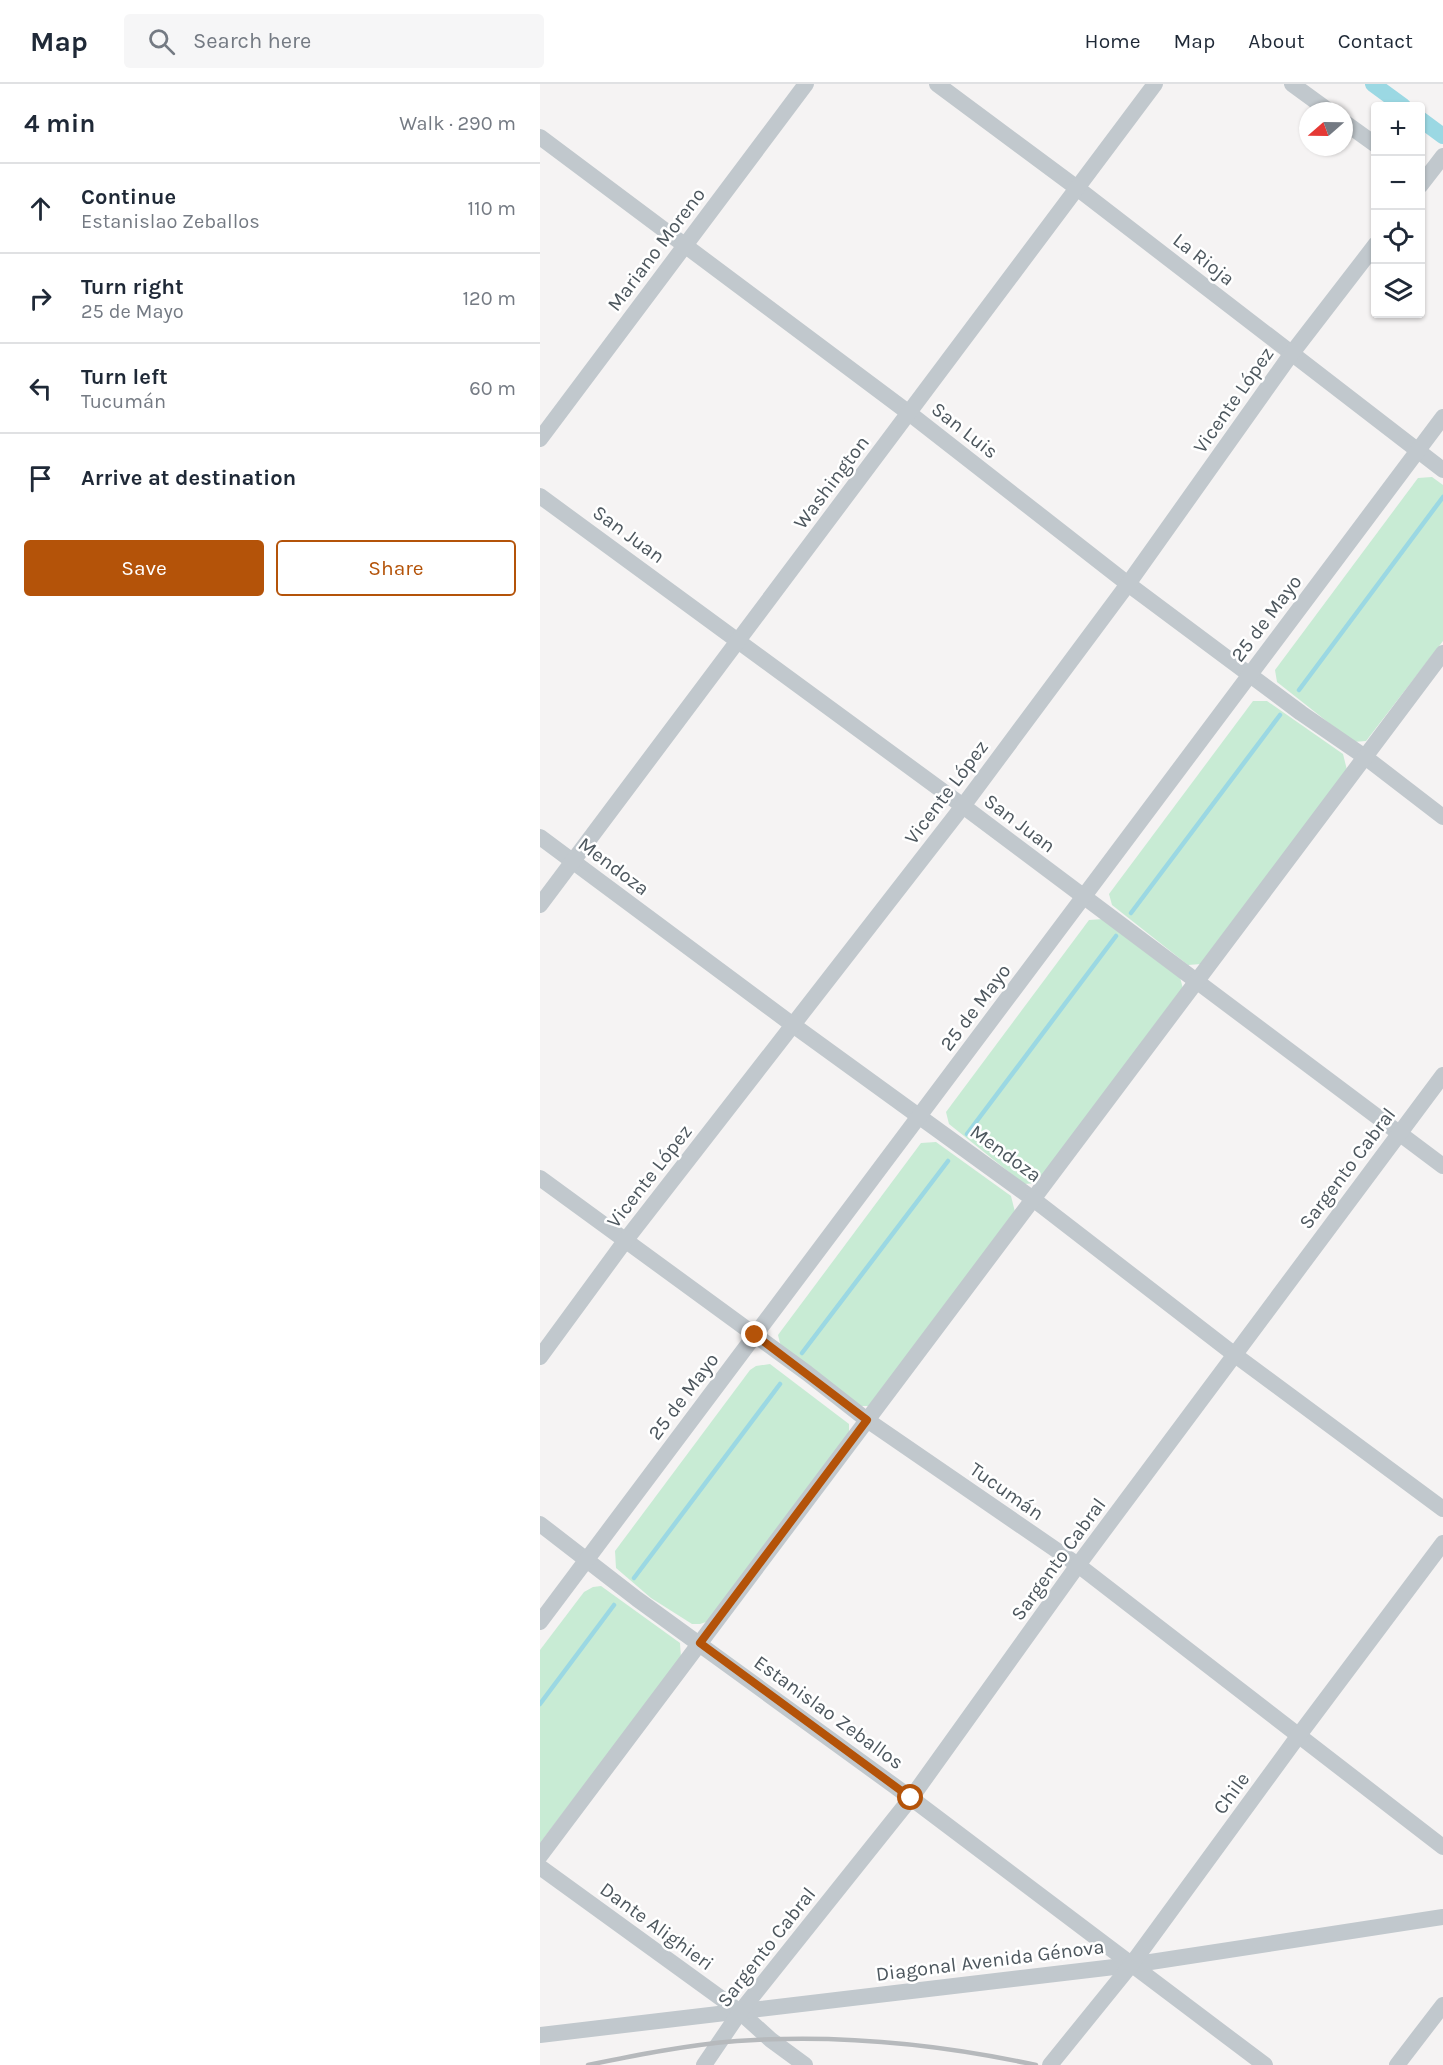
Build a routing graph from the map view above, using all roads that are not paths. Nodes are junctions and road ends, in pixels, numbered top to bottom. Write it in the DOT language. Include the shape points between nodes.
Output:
graph roads {
  1 [pos="806,84"];
  2 [pos="938,84"];
  3 [pos="1155,84"];
  4 [pos="1292,84"];
  5 [pos="1317,102"];
  6 [pos="1353,129"];
  7 [pos="540,137"];
  8 [pos="1371,142"];
  9 [pos="1440,161"];
  10 [pos="1425,178"];
  11 [pos="1077,188"];
  12 [pos="685,245"];
  13 [pos="1371,250"];
  14 [pos="1292,353"];
  15 [pos="909,413"];
  16 [pos="1443,417"];
  17 [pos="540,439"];
  18 [pos="1418,450"];
  19 [pos="1443,470"];
  20 [pos="540,496"];
  21 [pos="1128,584"];
  22 [pos="739,640"];
  23 [pos="1443,653"];
  24 [pos="1250,674"];
  25 [pos="1365,757"];
  26 [pos="963,806"];
  27 [pos="1443,818"];
  28 [pos="540,837"];
  29 [pos="573,861"];
  30 [pos="1083,897"];
  31 [pos="540,905"];
  32 [pos="1196,981"];
  33 [pos="793,1025"];
  34 [pos="1443,1076"];
  35 [pos="920,1115"];
  36 [pos="1399,1133"];
  37 [pos="1443,1166"];
  38 [pos="540,1178"];
  39 [pos="1033,1199"];
  40 [pos="625,1241"];
  41 [pos="755,1335"];
  42 [pos="1235,1355"];
  43 [pos="540,1357"];
  44 [pos="867,1420"];
  45 [pos="1443,1509"];
  46 [pos="540,1524"];
  47 [pos="1443,1543"];
  48 [pos="586,1560"];
  49 [pos="1078,1565"];
  50 [pos="540,1622"];
  51 [pos="700,1643"];
  52 [pos="1299,1735"];
  53 [pos="911,1798"];
  54 [pos="1443,1847"];
  55 [pos="540,1856"];
  56 [pos="540,1867"];
  57 [pos="1443,1917"];
  58 [pos="1131,1965"];
  59 [pos="1443,2005"];
  60 [pos="740,2012"];
  61 [pos="540,2035"];
  62 [pos="704,2065"];
  63 [pos="805,2065"];
  64 [pos="1050,2065"];
  65 [pos="1265,2065"];
  66 [pos="1397,2065"];
  1 -- 12 [label="street, Mariano Moreno"];
  2 -- 11 [label="street, La Rioja"];
  3 -- 11 [label="street, Washington"];
  4 -- 5 [label="street"];
  6 -- 8 [label="street"];
  7 -- 12 [label="street, San Luis"];
  9 -- 10 [label="street"];
  11 -- 14 [label="street, La Rioja"];
  11 -- 15 [label="street, Washington"];
  12 -- 15 [label="street, San Luis"];
  12 -- 17 [label="street, Mariano Moreno"];
  13 -- 14 [label="street, Vicente López"];
  14 -- 18 [label="street, La Rioja"];
  14 -- 21 [label="street, Vicente López"];
  15 -- 21 [label="street, San Luis"];
  15 -- 22 [label="street, Washington"];
  16 -- 18 [label="street, 25 de Mayo"];
  18 -- 19 [label="street, La Rioja"];
  18 -- 24 [label="street, 25 de Mayo"];
  20 -- 22 [label="street, San Juan"];
  21 -- 24 [label="street, San Luis"];
  21 -- 26 [label="street, Vicente López"];
  22 -- 26 [label="street, San Juan"];
  22 -- 29 [label="street, Washington"];
  23 -- 25 [label="street"];
  24 -- 25 [label="street, San Luis"];
  24 -- 30 [label="street, 25 de Mayo"];
  25 -- 27 [label="street, San Luis"];
  25 -- 32 [label="street"];
  26 -- 30 [label="street, San Juan"];
  26 -- 33 [label="street, Vicente López"];
  28 -- 29 [label="street, Mendoza"];
  29 -- 31 [label="street, Washington"];
  29 -- 33 [label="street, Mendoza"];
  30 -- 32 [label="street, San Juan"];
  30 -- 35 [label="street, 25 de Mayo"];
  32 -- 36 [label="street, San Juan"];
  32 -- 39 [label="street"];
  33 -- 35 [label="street, Mendoza"];
  33 -- 40 [label="street, Vicente López"];
  34 -- 36 [label="street, Sargento Cabral"];
  35 -- 39 [label="street, Mendoza"];
  35 -- 41 [label="street, 25 de Mayo"];
  36 -- 37 [label="street, San Juan"];
  36 -- 42 [label="street, Sargento Cabral"];
  38 -- 40 [label="street, Tucumán"];
  39 -- 42 [label="street, Mendoza"];
  39 -- 44 [label="street"];
  40 -- 41 [label="street, Tucumán"];
  40 -- 43 [label="street, Vicente López"];
  41 -- 44 [label="street, Tucumán"];
  41 -- 48 [label="street, 25 de Mayo"];
  42 -- 45 [label="street, Mendoza"];
  42 -- 49 [label="street, Sargento Cabral"];
  44 -- 49 [label="street, Tucumán"];
  44 -- 51 [label="street"];
  46 -- 48 [label="street, Estanislao Zeballos"];
  47 -- 52 [label="street, Chile"];
  48 -- 50 [label="street, 25 de Mayo"];
  48 -- 51 [label="street, Estanislao Zeballos"];
  49 -- 52 [label="street, Tucumán"];
  49 -- 53 [label="street, Sargento Cabral"];
  51 -- 53 [label="street, Estanislao Zeballos"];
  51 -- 55 [label="street"];
  52 -- 54 [label="street, Tucumán"];
  52 -- 58 [label="street, Chile"];
  53 -- 58 [label="street, Estanislao Zeballos"];
  53 -- 60 [label="street, Sargento Cabral"];
  56 -- 60 [label="street, Dante Alighieri"];
  57 -- 58 [label="street, Diagonal Avenida Génova"];
  58 -- 60 [label="street, Diagonal Avenida Génova"];
  58 -- 64 [label="street, Chile"];
  58 -- 65 [label="street, Estanislao Zeballos"];
  59 -- 66 [label="street"];
  60 -- 61 [label="street, Diagonal Avenida Génova"];
  60 -- 62 [label="street, Sargento Cabral"];
  60 -- 63 [label="street, Dante Alighieri"];
}
